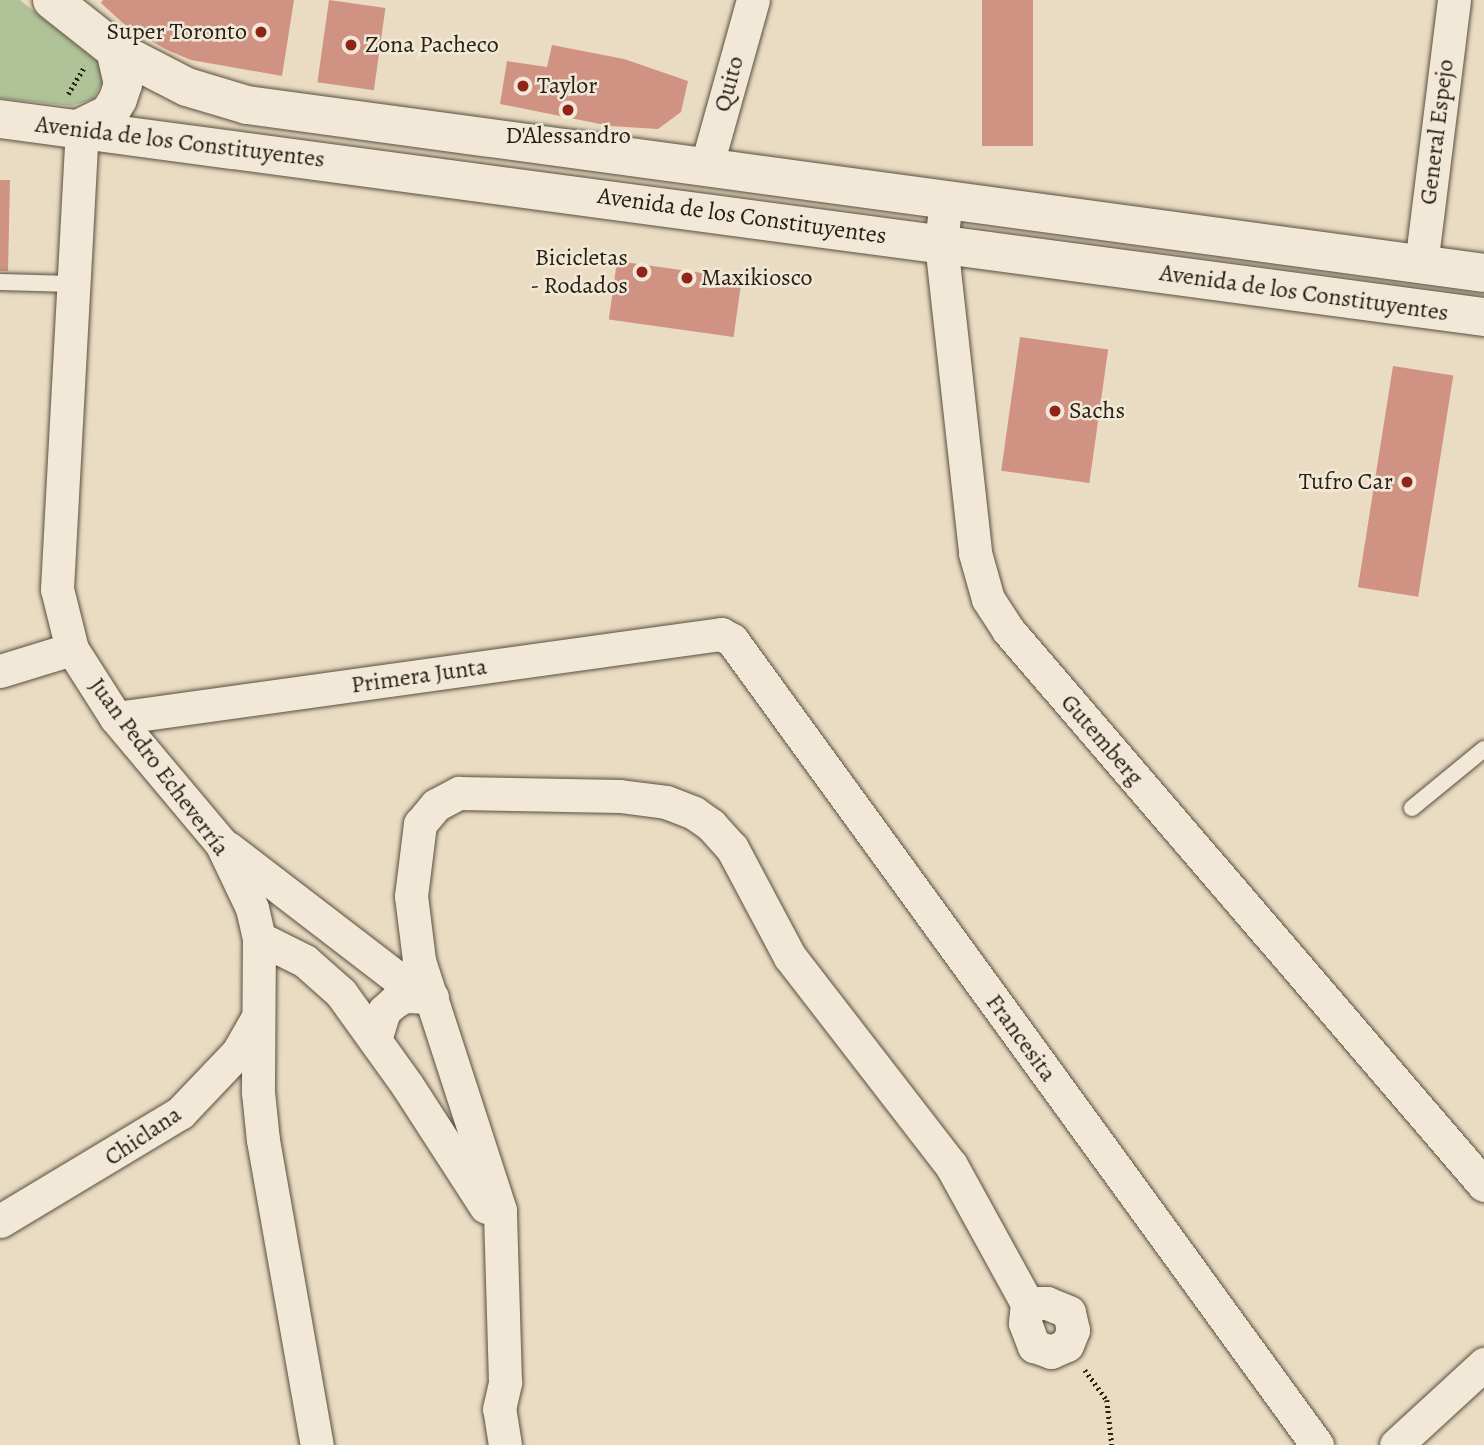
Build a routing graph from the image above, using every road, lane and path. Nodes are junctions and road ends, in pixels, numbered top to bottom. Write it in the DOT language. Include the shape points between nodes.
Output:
graph roads {
  1 [pos="52,0"];
  2 [pos="752,0"];
  3 [pos="1454,0"];
  4 [pos="94,28"];
  5 [pos="0,119"];
  6 [pos="66,126"];
  7 [pos="706,168"];
  8 [pos="946,200"];
  9 [pos="940,243"];
  10 [pos="1421,265"];
  11 [pos="1484,274"];
  12 [pos="0,282"];
  13 [pos="73,284"];
  14 [pos="1484,317"];
  15 [pos="721,634"];
  16 [pos="72,649"];
  17 [pos="0,671"];
  18 [pos="116,718"];
  19 [pos="1484,749"];
  20 [pos="1412,808"];
  21 [pos="221,843"];
  22 [pos="259,938"];
  23 [pos="425,996"];
  24 [pos="258,1017"];
  25 [pos="445,1036"];
  26 [pos="384,1053"];
  27 [pos="1484,1185"];
  28 [pos="0,1221"];
  29 [pos="502,1233"];
  30 [pos="1067,1345"];
  31 [pos="1484,1364"];
  32 [pos="505,1382"];
  33 [pos="317,1445"];
  34 [pos="505,1445"];
  35 [pos="525,1445"];
  36 [pos="1112,1445"];
  37 [pos="1317,1445"];
  38 [pos="1395,1445"];
  1 -- 4 [label="main road, Avenida de los Constituyentes"];
  2 -- 7 [label="street, Quito"];
  3 -- 10 [label="street, General Espejo"];
  4 -- 6 [label="path"];
  4 -- 6 [label="main road" via="123,84 108,114"];
  4 -- 7 [label="main road, Avenida de los Constituyentes" via="187,86 247,105"];
  5 -- 6 [label="main road, Avenida de los Constituyentes"];
  6 -- 9 [label="main road, Avenida de los Constituyentes"];
  6 -- 13 [label="street, Juan Pedro Echeverría"];
  7 -- 8 [label="main road, Avenida de los Constituyentes"];
  8 -- 9 [label="street, Gutemberg"];
  8 -- 10 [label="main road, Avenida de los Constituyentes"];
  9 -- 14 [label="main road, Avenida de los Constituyentes"];
  9 -- 27 [label="street, Gutemberg" via="975,553 996,614"];
  10 -- 11 [label="main road, Avenida de los Constituyentes"];
  12 -- 13 [label="lane"];
  13 -- 16 [label="street, Juan Pedro Echeverría" via="57,565 59,598"];
  15 -- 18 [label="street, Primera Junta"];
  15 -- 37 [label="street, Francesita" via="732,640"];
  16 -- 17 [label="street"];
  16 -- 18 [label="street, Juan Pedro Echeverría"];
  18 -- 21 [label="street, Juan Pedro Echeverría"];
  19 -- 20 [label="lane"];
  21 -- 22 [label="street, Juan Pedro Echeverría" via="252,908"];
  21 -- 23 [label="street"];
  22 -- 24 [label="street, Juan Pedro Echeverría"];
  22 -- 26 [label="street" via="305,961 341,993"];
  23 -- 25 [label="street"];
  23 -- 26 [label="street" via="404,996 384,1012"];
  23 -- 30 [label="street" via="411,896 420,824 436,805 458,793 489,791 620,796 666,802 694,813 732,848 790,957 951,1165 1027,1303 1025,1323 1034,1346 1051,1352"];
  24 -- 28 [label="street, Chiclana" via="238,1052 180,1113"];
  24 -- 33 [label="street, Juan Pedro Echeverría" via="262,1140"];
  25 -- 26 [label="street" via="424,1063"];
  25 -- 29 [label="street" via="500,1210"];
  26 -- 29 [label="street"];
  29 -- 32 [label="street"];
  30 -- 36 [label="path" via="1107,1400"];
  31 -- 38 [label="street"];
  32 -- 34 [label="street" via="499,1409"];
  32 -- 35 [label="street" via="519,1409"];
}
